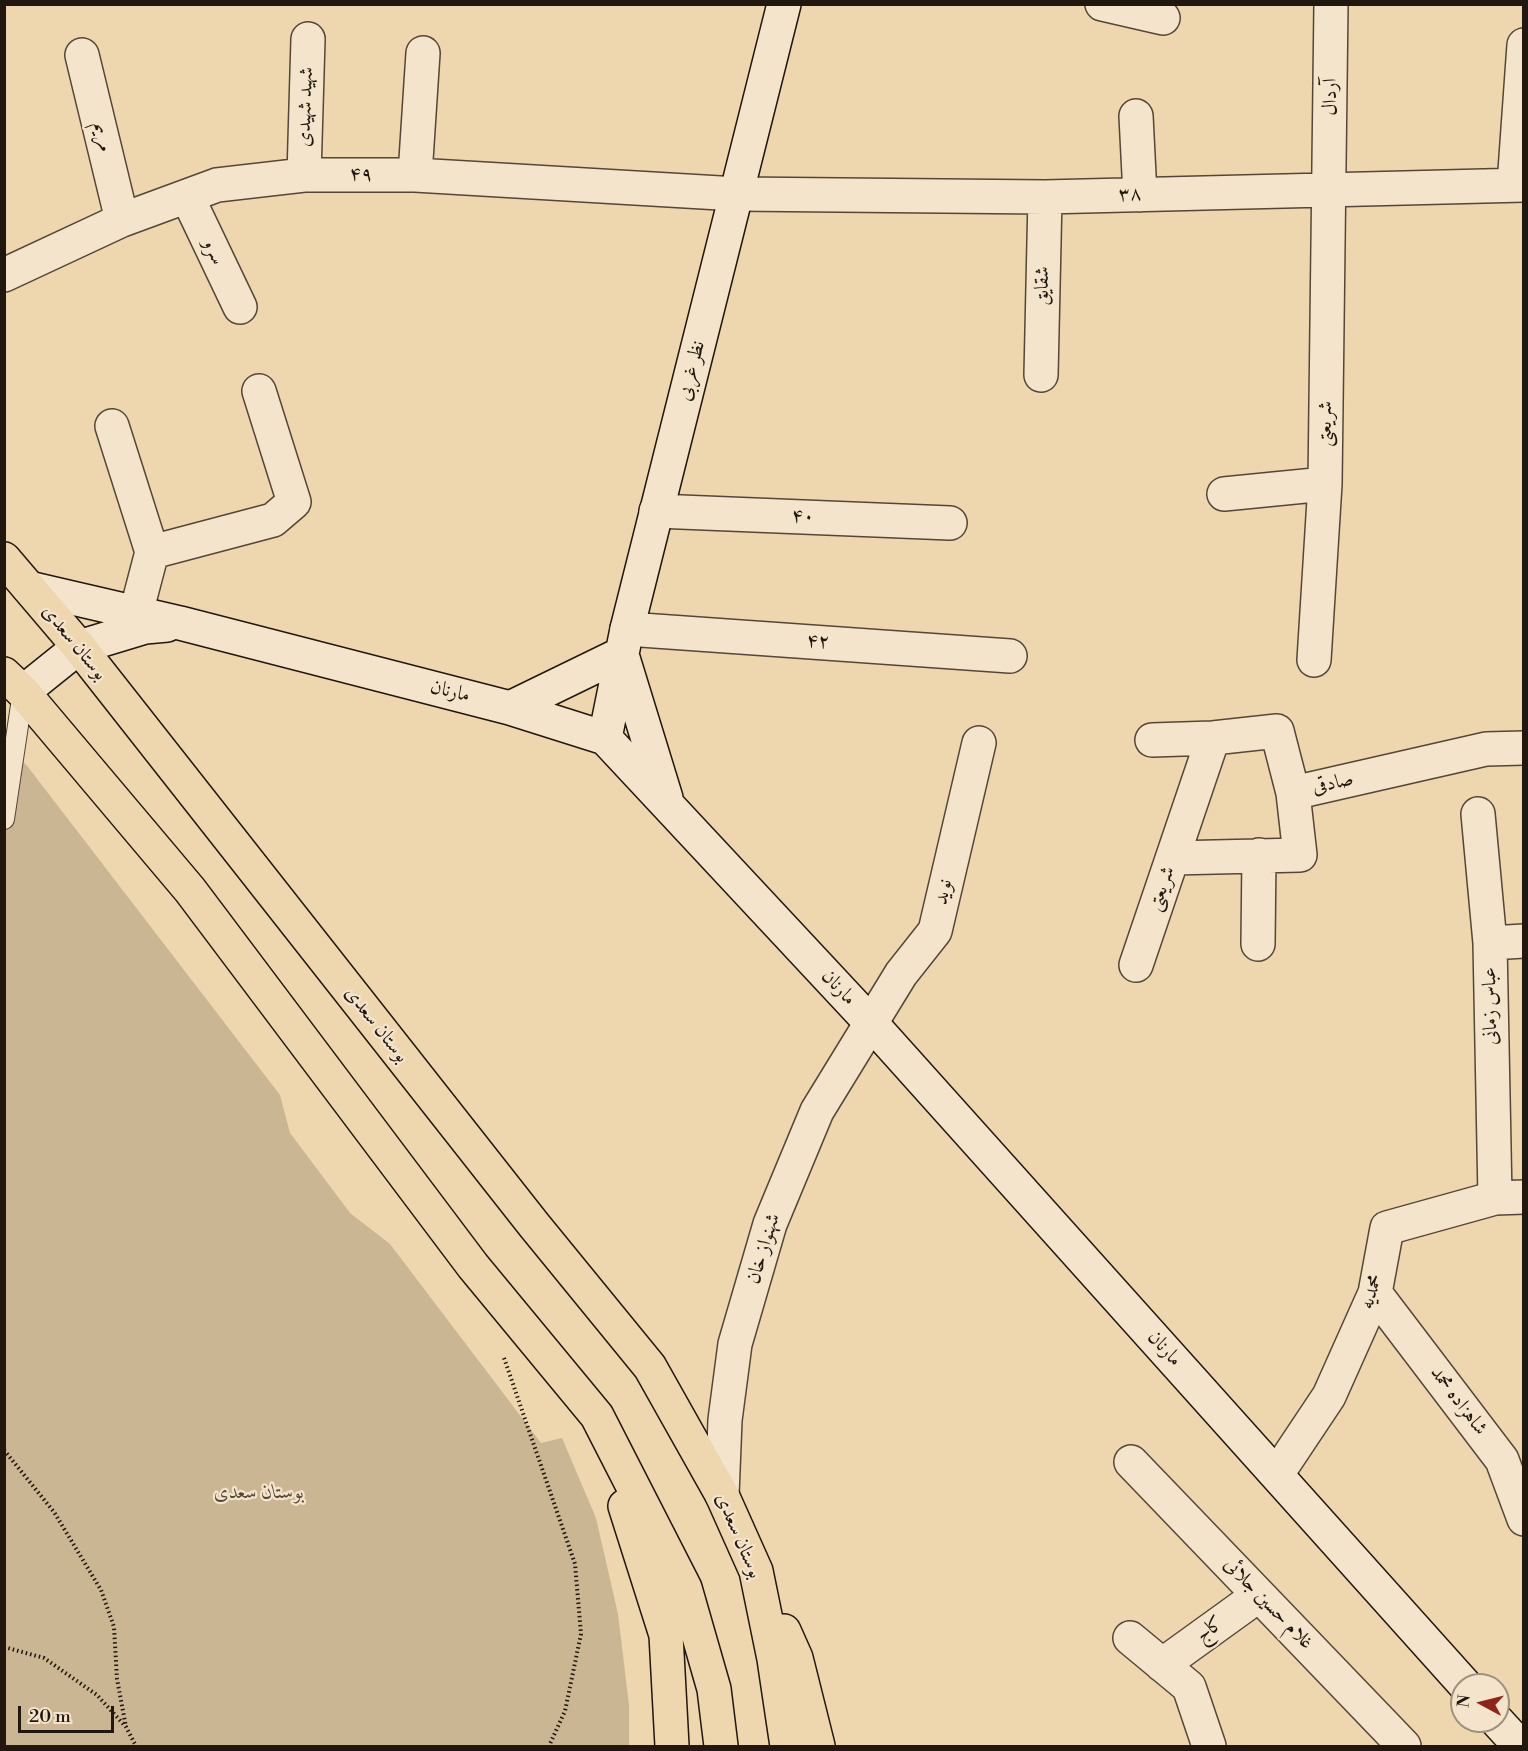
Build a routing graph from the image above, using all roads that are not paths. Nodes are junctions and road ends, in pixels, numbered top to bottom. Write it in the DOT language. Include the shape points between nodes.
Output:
graph roads {
  1 [pos="784,4"];
  2 [pos="1102,4"];
  3 [pos="1331,4"];
  4 [pos="1163,18"];
  5 [pos="308,39"];
  6 [pos="1524,45"];
  7 [pos="423,53"];
  8 [pos="82,55"];
  9 [pos="1136,117"];
  10 [pos="304,175"];
  11 [pos="415,175"];
  12 [pos="1519,185"];
  13 [pos="1330,189"];
  14 [pos="737,194"];
  15 [pos="1140,195"];
  16 [pos="187,196"];
  17 [pos="1045,197"];
  18 [pos="122,220"];
  19 [pos="4,275"];
  20 [pos="240,307"];
  21 [pos="1041,375"];
  22 [pos="260,391"];
  23 [pos="112,426"];
  24 [pos="1325,484"];
  25 [pos="1224,494"];
  26 [pos="656,511"];
  27 [pos="950,523"];
  28 [pos="152,552"];
  29 [pos="4,559"];
  30 [pos="29,588"];
  31 [pos="136,613"];
  32 [pos="180,623"];
  33 [pos="624,641"];
  34 [pos="79,647"];
  35 [pos="1010,656"];
  36 [pos="1314,660"];
  37 [pos="14,683"];
  38 [pos="510,708"];
  39 [pos="605,738"];
  40 [pos="1213,738"];
  41 [pos="1152,740"];
  42 [pos="980,743"];
  43 [pos="1524,748"];
  44 [pos="1293,792"];
  45 [pos="669,807"];
  46 [pos="1478,814"];
  47 [pos="4,819"];
  48 [pos="1259,855"];
  49 [pos="1173,858"];
  50 [pos="1524,940"];
  51 [pos="1490,943"];
  52 [pos="1258,944"];
  53 [pos="1136,965"];
  54 [pos="871,1023"];
  55 [pos="1509,1197"];
  56 [pos="1375,1293"];
  57 [pos="597,1416"];
  58 [pos="1513,1453"];
  59 [pos="1131,1462"];
  60 [pos="1277,1474"];
  61 [pos="722,1495"];
  62 [pos="1524,1519"];
  63 [pos="756,1570"];
  64 [pos="1259,1595"];
  65 [pos="1130,1638"];
  66 [pos="1162,1665"];
  67 [pos="1454,1673"];
  68 [pos="1508,1733"];
  69 [pos="672,1746"];
  70 [pos="721,1746"];
  71 [pos="787,1746"];
  72 [pos="818,1746"];
  73 [pos="1209,1746"];
  74 [pos="1404,1746"];
  75 [pos="1520,1746"];
  1 -- 14 [label="street, نظر غربی"];
  2 -- 4 [label="street"];
  3 -- 13 [label="street, آردال"];
  5 -- 10 [label="street, شهید شهیدی"];
  6 -- 12 [label="street"];
  7 -- 11 [label="street"];
  8 -- 18 [label="street, مریم"];
  9 -- 15 [label="street"];
  10 -- 11 [label="street, ۴۹"];
  10 -- 16 [label="street, ۴۹" via="217,185"];
  11 -- 14 [label="street, ۴۹"];
  12 -- 13 [label="street, ۳۸"];
  13 -- 15 [label="street, ۳۸"];
  13 -- 24 [label="street, شریعتی"];
  14 -- 17 [label="street, ۳۸"];
  14 -- 26 [label="street, نظر غربی"];
  15 -- 17 [label="street, ۳۸"];
  16 -- 18 [label="street, ۴۹"];
  16 -- 20 [label="street, سرو"];
  17 -- 21 [label="street, شقایق"];
  18 -- 19 [label="street, ۴۹"];
  22 -- 28 [label="street" via="294,502 273,520"];
  23 -- 28 [label="street"];
  24 -- 25 [label="street"];
  24 -- 36 [label="street, شریعتی"];
  26 -- 27 [label="street, ۴۰"];
  26 -- 33 [label="street, نظر غربی"];
  28 -- 31 [label="street"];
  29 -- 30 [label="main road, بوستان سعدی"];
  30 -- 31 [label="street, مارنان"];
  30 -- 34 [label="main road, بوستان سعدی"];
  31 -- 32 [label="street, مارنان"];
  32 -- 34 [label="street" via="145,627"];
  32 -- 38 [label="street, مارنان"];
  33 -- 35 [label="street, ۴۲"];
  33 -- 38 [label="street"];
  33 -- 39 [label="street, نظر غربی"];
  33 -- 45 [label="street"];
  34 -- 37 [label="street"];
  34 -- 61 [label="main road, بوستان سعدی" via="650,1367"];
  37 -- 47 [label="lane"];
  37 -- 57 [label="main road" via="190,890 473,1266"];
  38 -- 39 [label="street, مارنان"];
  39 -- 45 [label="street, مارنان"];
  40 -- 41 [label="street"];
  40 -- 44 [label="street" via="1277,731"];
  40 -- 49 [label="street, شریعتی"];
  42 -- 54 [label="street, نوید" via="935,931 901,974"];
  43 -- 44 [label="street, صادقی" via="1486,749"];
  44 -- 48 [label="street, صادقی" via="1300,855"];
  45 -- 54 [label="street, مارنان"];
  46 -- 51 [label="street, عباس زمانی"];
  48 -- 49 [label="street, صادقی"];
  48 -- 52 [label="street"];
  49 -- 53 [label="street, شریعتی"];
  50 -- 51 [label="street"];
  51 -- 55 [label="street, عباس زمانی"];
  54 -- 60 [label="street, مارنان"];
  54 -- 61 [label="street, شهنواز خان" via="817,1111 770,1224 735,1344 725,1420"];
  55 -- 56 [label="street, محمدیه" via="1387,1228"];
  56 -- 58 [label="street, شاهزاده محمد"];
  56 -- 60 [label="street, محمدیه" via="1329,1396"];
  57 -- 69 [label="main road" via="666,1635"];
  57 -- 70 [label="main road" via="685,1588 714,1689"];
  58 -- 62 [label="street, شاهزاده محمد"];
  59 -- 64 [label="street, غلام حسین جلائی"];
  60 -- 67 [label="street, مارنان"];
  61 -- 63 [label="main road, بوستان سعدی"];
  63 -- 71 [label="main road, بوستان سعدی"];
  63 -- 72 [label="main road" via="796,1658"];
  64 -- 66 [label="street, کاج"];
  64 -- 74 [label="street, غلام حسین جلائی"];
  65 -- 66 [label="street"];
  66 -- 73 [label="street" via="1189,1687"];
  68 -- 75 [label="street"];
}
